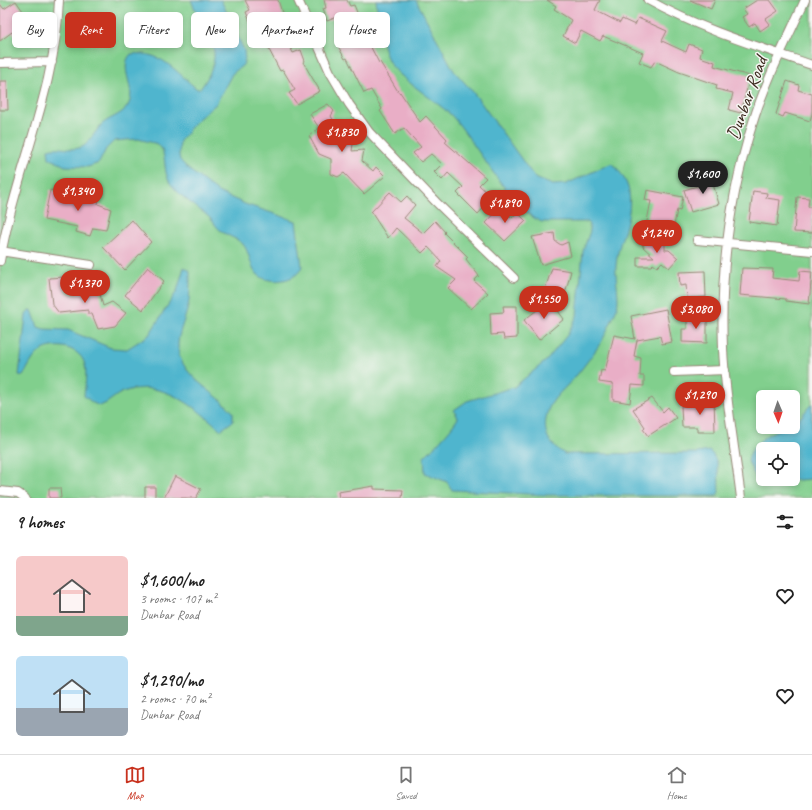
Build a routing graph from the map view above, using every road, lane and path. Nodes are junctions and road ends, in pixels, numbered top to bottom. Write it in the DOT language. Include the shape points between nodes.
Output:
graph roads {
  1 [pos="59,0"];
  2 [pos="298,0"];
  3 [pos="648,0"];
  4 [pos="805,0"];
  5 [pos="780,54"];
  6 [pos="52,62"];
  7 [pos="0,63"];
  8 [pos="812,64"];
  9 [pos="697,240"];
  10 [pos="727,243"];
  11 [pos="1,251"];
  12 [pos="812,251"];
  13 [pos="0,261"];
  14 [pos="92,265"];
  15 [pos="514,278"];
  16 [pos="725,370"];
  17 [pos="674,372"];
  18 [pos="0,492"];
  19 [pos="25,498"];
  20 [pos="741,498"];
  1 -- 6 [label="street"];
  2 -- 15 [label="street" via="330,72 370,132 436,202"];
  3 -- 5 [label="street" via="723,35"];
  4 -- 5 [label="street, Dunbar Road"];
  5 -- 8 [label="street"];
  5 -- 10 [label="street, Dunbar Road" via="753,121 732,204"];
  6 -- 7 [label="street"];
  6 -- 11 [label="street"];
  9 -- 10 [label="street"];
  10 -- 12 [label="street"];
  10 -- 16 [label="street, Dunbar Road" via="722,313"];
  11 -- 13 [label="street"];
  11 -- 14 [label="street"];
  16 -- 17 [label="street"];
  16 -- 20 [label="street, Dunbar Road"];
  18 -- 19 [label="street" via="18,493"];
}
